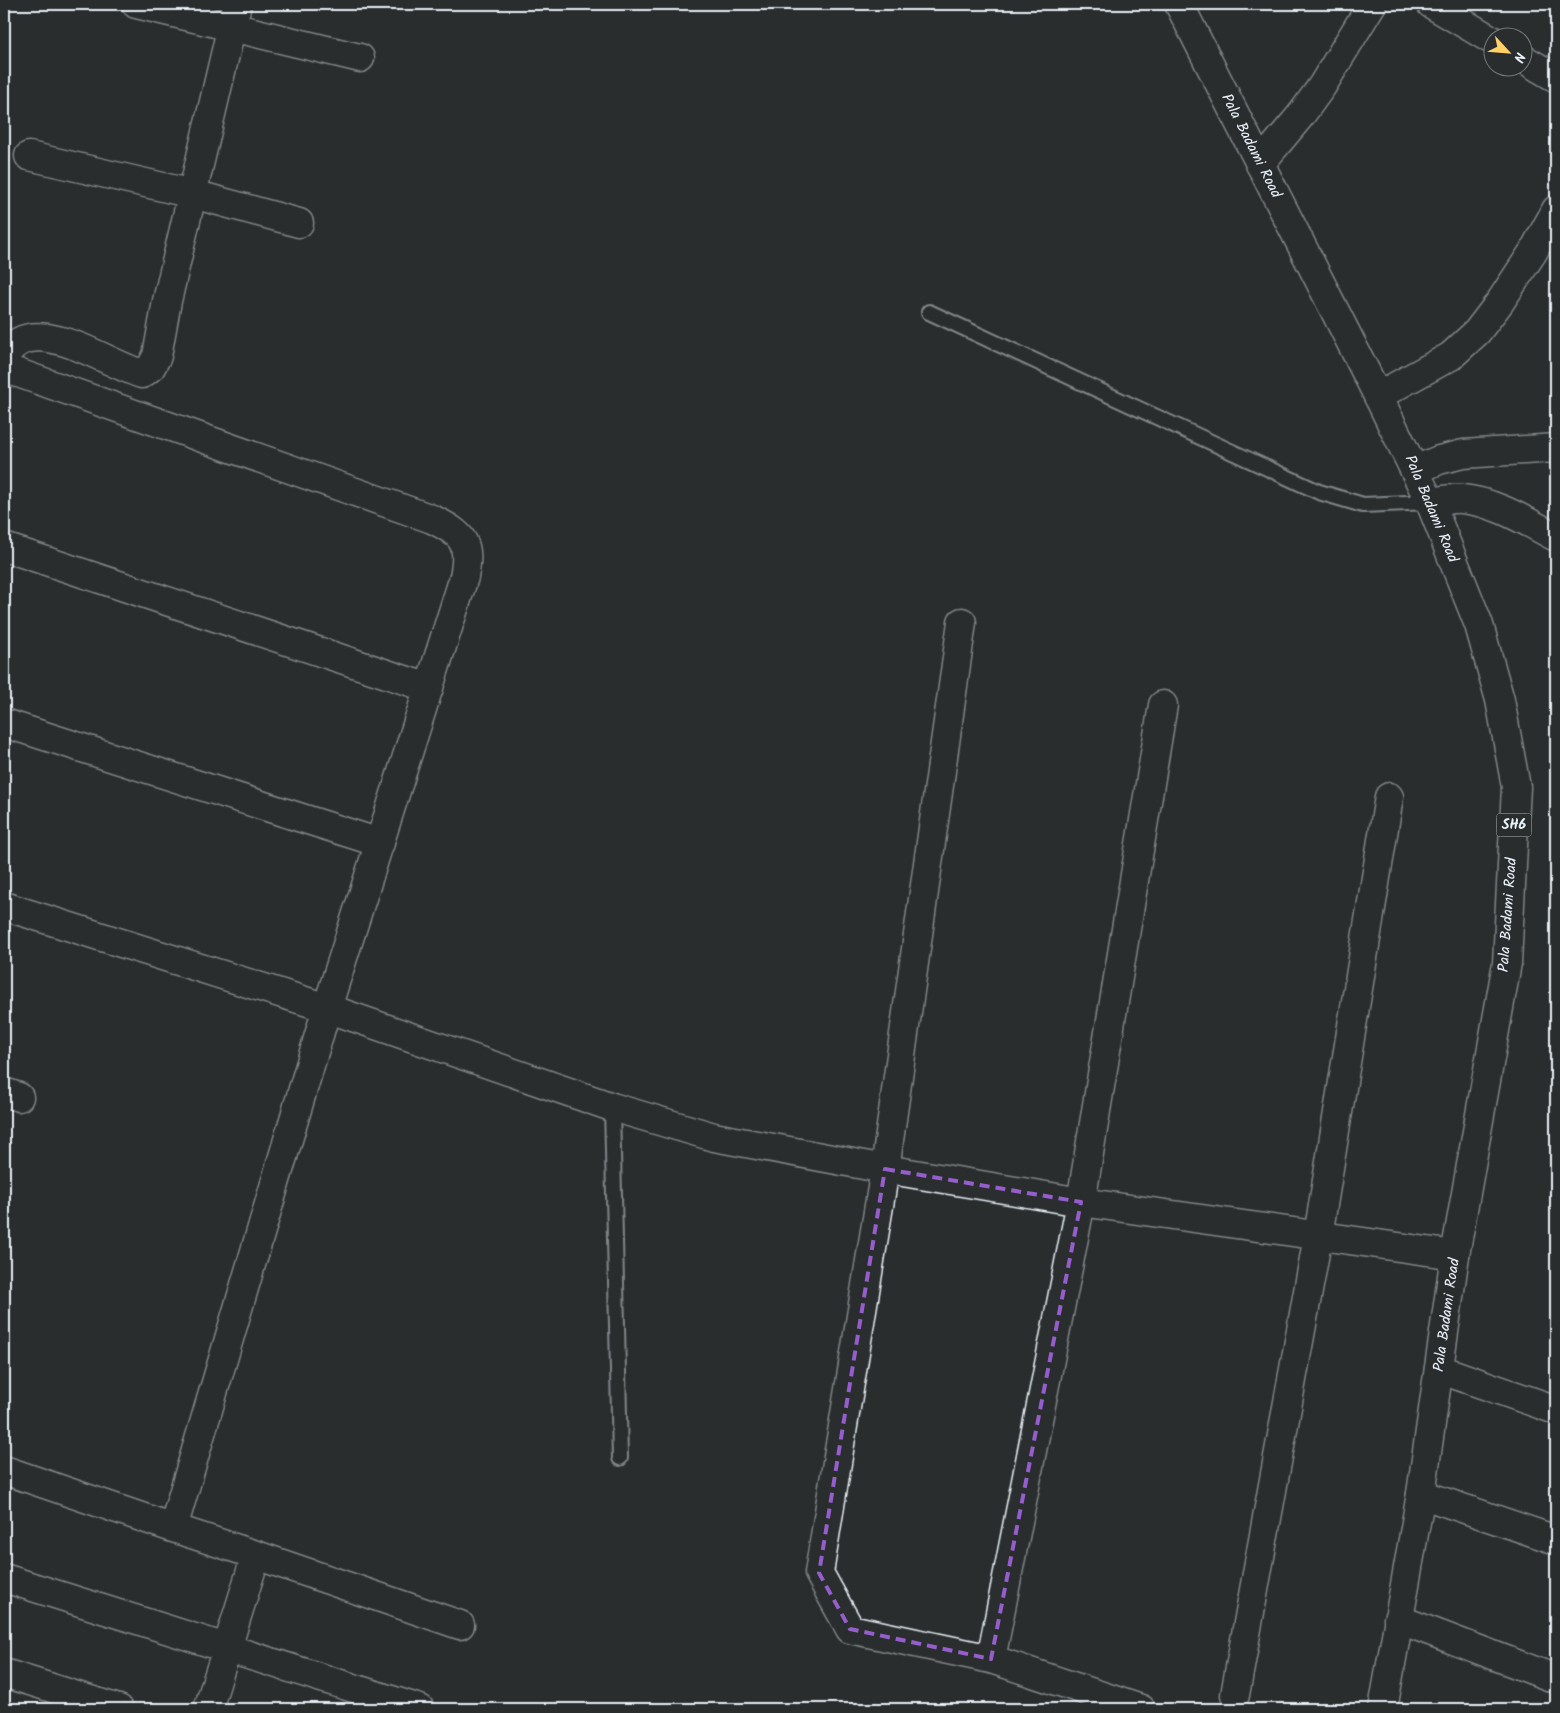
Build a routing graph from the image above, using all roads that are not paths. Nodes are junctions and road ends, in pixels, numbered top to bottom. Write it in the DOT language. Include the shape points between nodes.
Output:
graph roads {
  1 [pos="136,4"];
  2 [pos="1179,4"];
  3 [pos="1372,4"];
  4 [pos="1431,4"];
  5 [pos="234,15"];
  6 [pos="1482,34"];
  7 [pos="360,58"];
  8 [pos="1532,64"];
  9 [pos="1556,78"];
  10 [pos="29,156"];
  11 [pos="1260,164"];
  12 [pos="193,194"];
  13 [pos="1556,210"];
  14 [pos="299,222"];
  15 [pos="929,312"];
  16 [pos="4,358"];
  17 [pos="4,368"];
  18 [pos="1378,396"];
  19 [pos="1556,448"];
  20 [pos="1416,470"];
  21 [pos="1430,502"];
  22 [pos="1556,537"];
  23 [pos="4,547"];
  24 [pos="962,622"];
  25 [pos="429,688"];
  26 [pos="1163,705"];
  27 [pos="4,724"];
  28 [pos="1389,797"];
  29 [pos="380,844"];
  30 [pos="4,906"];
  31 [pos="327,1008"];
  32 [pos="612,1107"];
  33 [pos="884,1169"];
  34 [pos="1081,1202"];
  35 [pos="1318,1236"];
  36 [pos="1455,1255"];
  37 [pos="1439,1369"];
  38 [pos="1556,1410"];
  39 [pos="620,1458"];
  40 [pos="4,1470"];
  41 [pos="1421,1494"];
  42 [pos="173,1528"];
  43 [pos="1556,1540"];
  44 [pos="256,1555"];
  45 [pos="4,1578"];
  46 [pos="1398,1619"];
  47 [pos="460,1625"];
  48 [pos="226,1649"];
  49 [pos="991,1659"];
  50 [pos="4,1673"];
  51 [pos="1556,1679"];
  52 [pos="1235,1695"];
  53 [pos="119,1709"];
  54 [pos="208,1709"];
  55 [pos="420,1709"];
  56 [pos="1141,1709"];
  57 [pos="1382,1709"];
  1 -- 5 [label="street"];
  2 -- 11 [label="street, Pala Badami Road / SH6"];
  3 -- 11 [label="street" via="1322,86"];
  4 -- 6 [label="street"];
  5 -- 7 [label="street"];
  5 -- 12 [label="street"];
  8 -- 9 [label="street"];
  10 -- 12 [label="street"];
  11 -- 18 [label="street, Pala Badami Road / SH6"];
  12 -- 14 [label="street"];
  12 -- 16 [label="street" via="157,356 151,367 142,374 48,337 31,337 15,343"];
  13 -- 18 [label="street" via="1509,288 1477,332 1451,356"];
  15 -- 21 [label="lane" via="1319,492 1362,505"];
  17 -- 25 [label="street" via="452,529 465,544 468,559"];
  18 -- 20 [label="street, Pala Badami Road / SH6"];
  19 -- 20 [label="street" via="1463,454"];
  20 -- 21 [label="street, Pala Badami Road / SH6"];
  21 -- 22 [label="street" via="1460,499 1479,502"];
  21 -- 36 [label="street, Pala Badami Road / SH6" via="1479,625 1500,700 1516,787 1507,963"];
  23 -- 25 [label="street"];
  24 -- 33 [label="street"];
  25 -- 29 [label="street"];
  26 -- 34 [label="street"];
  27 -- 29 [label="street"];
  28 -- 35 [label="street"];
  29 -- 31 [label="street"];
  30 -- 31 [label="street"];
  31 -- 32 [label="street"];
  31 -- 42 [label="street"];
  32 -- 33 [label="street" via="714,1137"];
  32 -- 39 [label="lane"];
  33 -- 34 [label="street"];
  33 -- 49 [label="street" via="819,1573 850,1629"];
  34 -- 35 [label="street"];
  34 -- 49 [label="street"];
  35 -- 36 [label="street"];
  35 -- 52 [label="street"];
  36 -- 37 [label="street, Pala Badami Road / SH6"];
  37 -- 38 [label="street"];
  37 -- 41 [label="street, Pala Badami Road / SH6"];
  40 -- 42 [label="street"];
  41 -- 43 [label="street"];
  41 -- 46 [label="street, Pala Badami Road / SH6"];
  42 -- 44 [label="street"];
  44 -- 47 [label="street"];
  44 -- 48 [label="street"];
  45 -- 48 [label="street"];
  46 -- 51 [label="street"];
  46 -- 57 [label="street, Pala Badami Road / SH6"];
  48 -- 54 [label="street"];
  48 -- 55 [label="street"];
  49 -- 56 [label="street"];
  50 -- 53 [label="street"];
}
